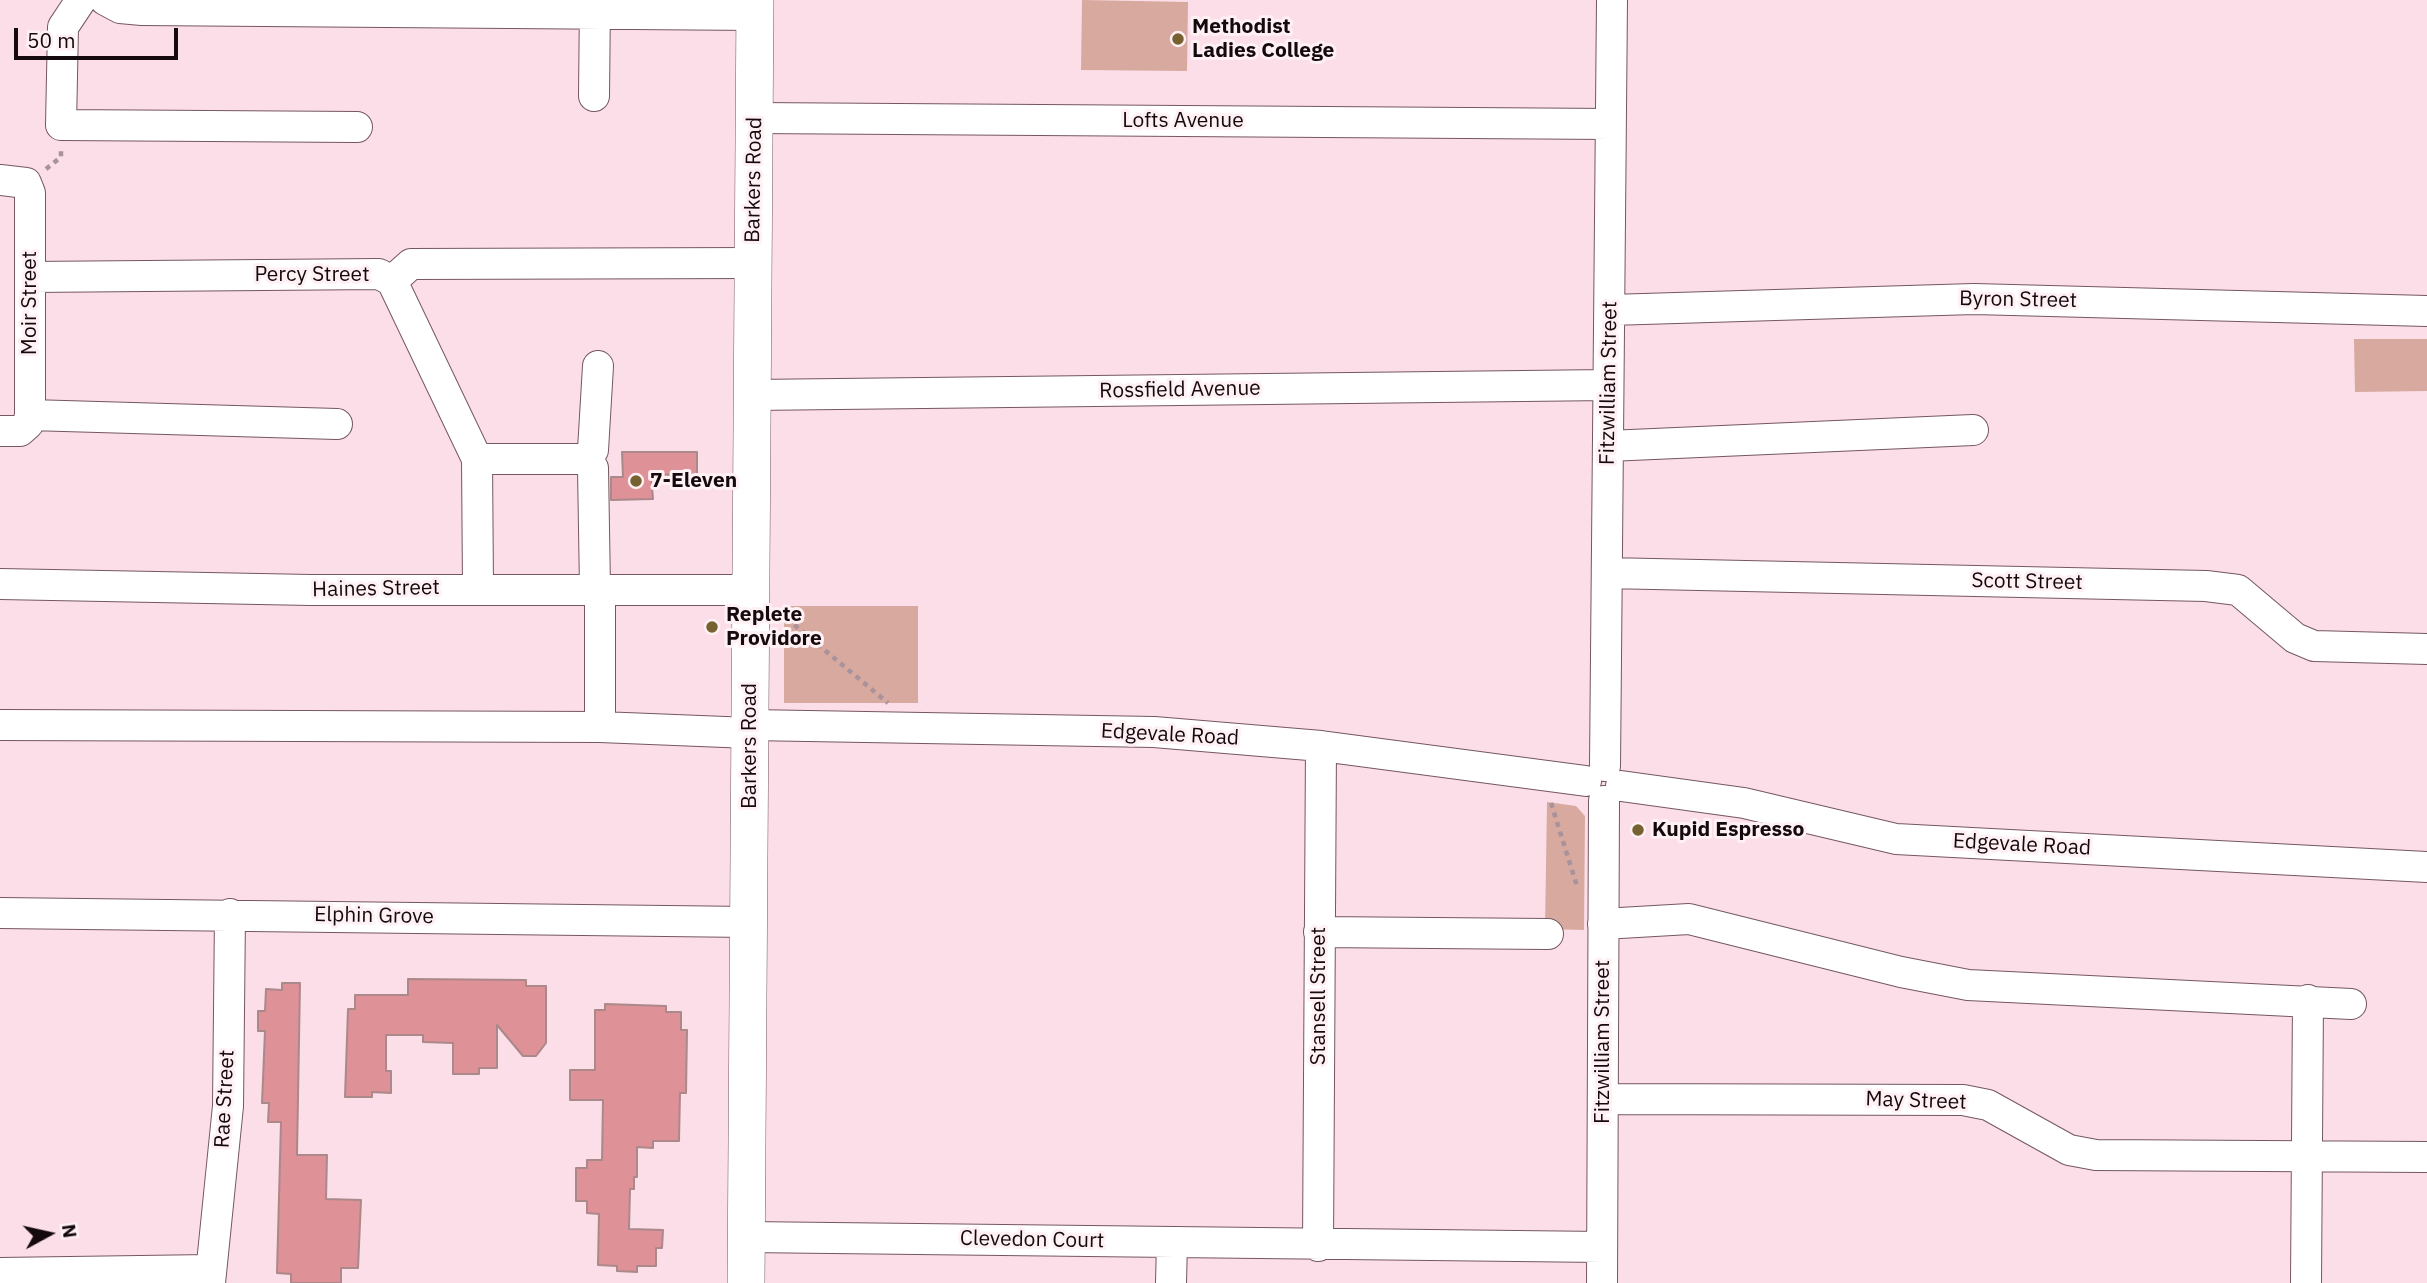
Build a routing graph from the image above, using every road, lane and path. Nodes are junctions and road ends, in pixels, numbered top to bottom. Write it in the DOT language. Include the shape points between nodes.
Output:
graph roads {
  1 [pos="81,0"];
  2 [pos="105,0"];
  3 [pos="1612,0"];
  4 [pos="595,7"];
  5 [pos="755,8"];
  6 [pos="594,96"];
  7 [pos="755,118"];
  8 [pos="1611,124"];
  9 [pos="61,125"];
  10 [pos="357,127"];
  11 [pos="13,181"];
  12 [pos="753,263"];
  13 [pos="30,277"];
  14 [pos="392,281"];
  15 [pos="1610,310"];
  16 [pos="2427,311"];
  17 [pos="598,366"];
  18 [pos="1608,385"];
  19 [pos="752,395"];
  20 [pos="19,423"];
  21 [pos="337,424"];
  22 [pos="1972,430"];
  23 [pos="1608,446"];
  24 [pos="477,459"];
  25 [pos="584,459"];
  26 [pos="1607,573"];
  27 [pos="0,584"];
  28 [pos="478,588"];
  29 [pos="597,590"];
  30 [pos="751,590"];
  31 [pos="2427,649"];
  32 [pos="0,725"];
  33 [pos="916,726"];
  34 [pos="600,727"];
  35 [pos="750,729"];
  36 [pos="1321,746"];
  37 [pos="1604,784"];
  38 [pos="1551,803"];
  39 [pos="2427,867"];
  40 [pos="1580,895"];
  41 [pos="0,913"];
  42 [pos="230,914"];
  43 [pos="749,922"];
  44 [pos="1603,924"];
  45 [pos="1320,932"];
  46 [pos="1548,934"];
  47 [pos="2308,1000"];
  48 [pos="2351,1004"];
  49 [pos="1603,1099"];
  50 [pos="2307,1156"];
  51 [pos="2427,1157"];
  52 [pos="746,1237"];
  53 [pos="1172,1242"];
  54 [pos="1318,1246"];
  55 [pos="1602,1247"];
  56 [pos="0,1273"];
  57 [pos="210,1276"];
  58 [pos="746,1283"];
  59 [pos="1171,1283"];
  60 [pos="1602,1283"];
  61 [pos="2306,1283"];
  1 -- 9 [label="street" via="64,27"];
  2 -- 4 [label="street" via="120,8 142,10"];
  3 -- 8 [label="street, Fitzwilliam Street"];
  4 -- 5 [label="street"];
  4 -- 6 [label="street"];
  5 -- 7 [label="main road, Barkers Road"];
  7 -- 8 [label="street, Lofts Avenue"];
  7 -- 12 [label="main road, Barkers Road"];
  8 -- 15 [label="street, Fitzwilliam Street"];
  9 -- 10 [label="street"];
  9 -- 11 [label="path" via="61,157"];
  11 -- 13 [label="street, Moir Street" via="30,193"];
  12 -- 14 [label="street" via="411,264"];
  12 -- 19 [label="main road, Barkers Road"];
  13 -- 14 [label="street, Percy Street" via="379,274"];
  13 -- 20 [label="street, Moir Street"];
  14 -- 24 [label="street, Percy Street"];
  15 -- 16 [label="street, Byron Street" via="1974,299"];
  15 -- 18 [label="street, Fitzwilliam Street"];
  17 -- 25 [label="street" via="593,450"];
  18 -- 19 [label="street, Rossfield Avenue"];
  18 -- 23 [label="street, Fitzwilliam Street"];
  19 -- 30 [label="main road, Barkers Road"];
  20 -- 21 [label="street"];
  22 -- 23 [label="street"];
  23 -- 26 [label="street, Fitzwilliam Street"];
  24 -- 25 [label="street"];
  24 -- 28 [label="street, Percy Street"];
  25 -- 29 [label="street" via="593,468"];
  26 -- 31 [label="street, Scott Street" via="2206,586 2238,590 2295,638 2314,646"];
  26 -- 37 [label="street, Fitzwilliam Street"];
  27 -- 28 [label="street, Haines Street"];
  28 -- 29 [label="street, Haines Street"];
  29 -- 30 [label="street, Haines Street"];
  29 -- 34 [label="street"];
  30 -- 33 [label="path"];
  30 -- 35 [label="main road, Barkers Road"];
  32 -- 34 [label="street, Edgevale Road"];
  33 -- 35 [label="street, Edgevale Road"];
  33 -- 36 [label="street, Edgevale Road" via="1154,732"];
  34 -- 35 [label="street, Edgevale Road"];
  35 -- 43 [label="main road, Barkers Road"];
  36 -- 37 [label="street, Edgevale Road"];
  36 -- 45 [label="street, Stansell Street"];
  37 -- 39 [label="street, Edgevale Road" via="1744,803 1896,839"];
  37 -- 44 [label="street, Fitzwilliam Street"];
  38 -- 40 [label="path"];
  41 -- 42 [label="street, Elphin Grove"];
  42 -- 43 [label="street, Elphin Grove"];
  42 -- 57 [label="street, Rae Street" via="228,1106"];
  43 -- 52 [label="main road, Barkers Road"];
  44 -- 47 [label="street" via="1689,919 1968,985"];
  44 -- 49 [label="street, Fitzwilliam Street"];
  45 -- 46 [label="street"];
  45 -- 54 [label="street, Stansell Street"];
  47 -- 48 [label="street"];
  47 -- 50 [label="street"];
  49 -- 50 [label="street, May Street" via="1962,1100 1988,1105 2069,1150 2096,1155"];
  49 -- 55 [label="street, Fitzwilliam Street"];
  50 -- 51 [label="street, May Street"];
  50 -- 61 [label="street"];
  52 -- 53 [label="street, Clevedon Court"];
  52 -- 58 [label="main road, Barkers Road"];
  53 -- 54 [label="street, Clevedon Court"];
  53 -- 59 [label="street"];
  54 -- 55 [label="street, Clevedon Court"];
  55 -- 60 [label="street, Fitzwilliam Street"];
  56 -- 57 [label="street"];
}
